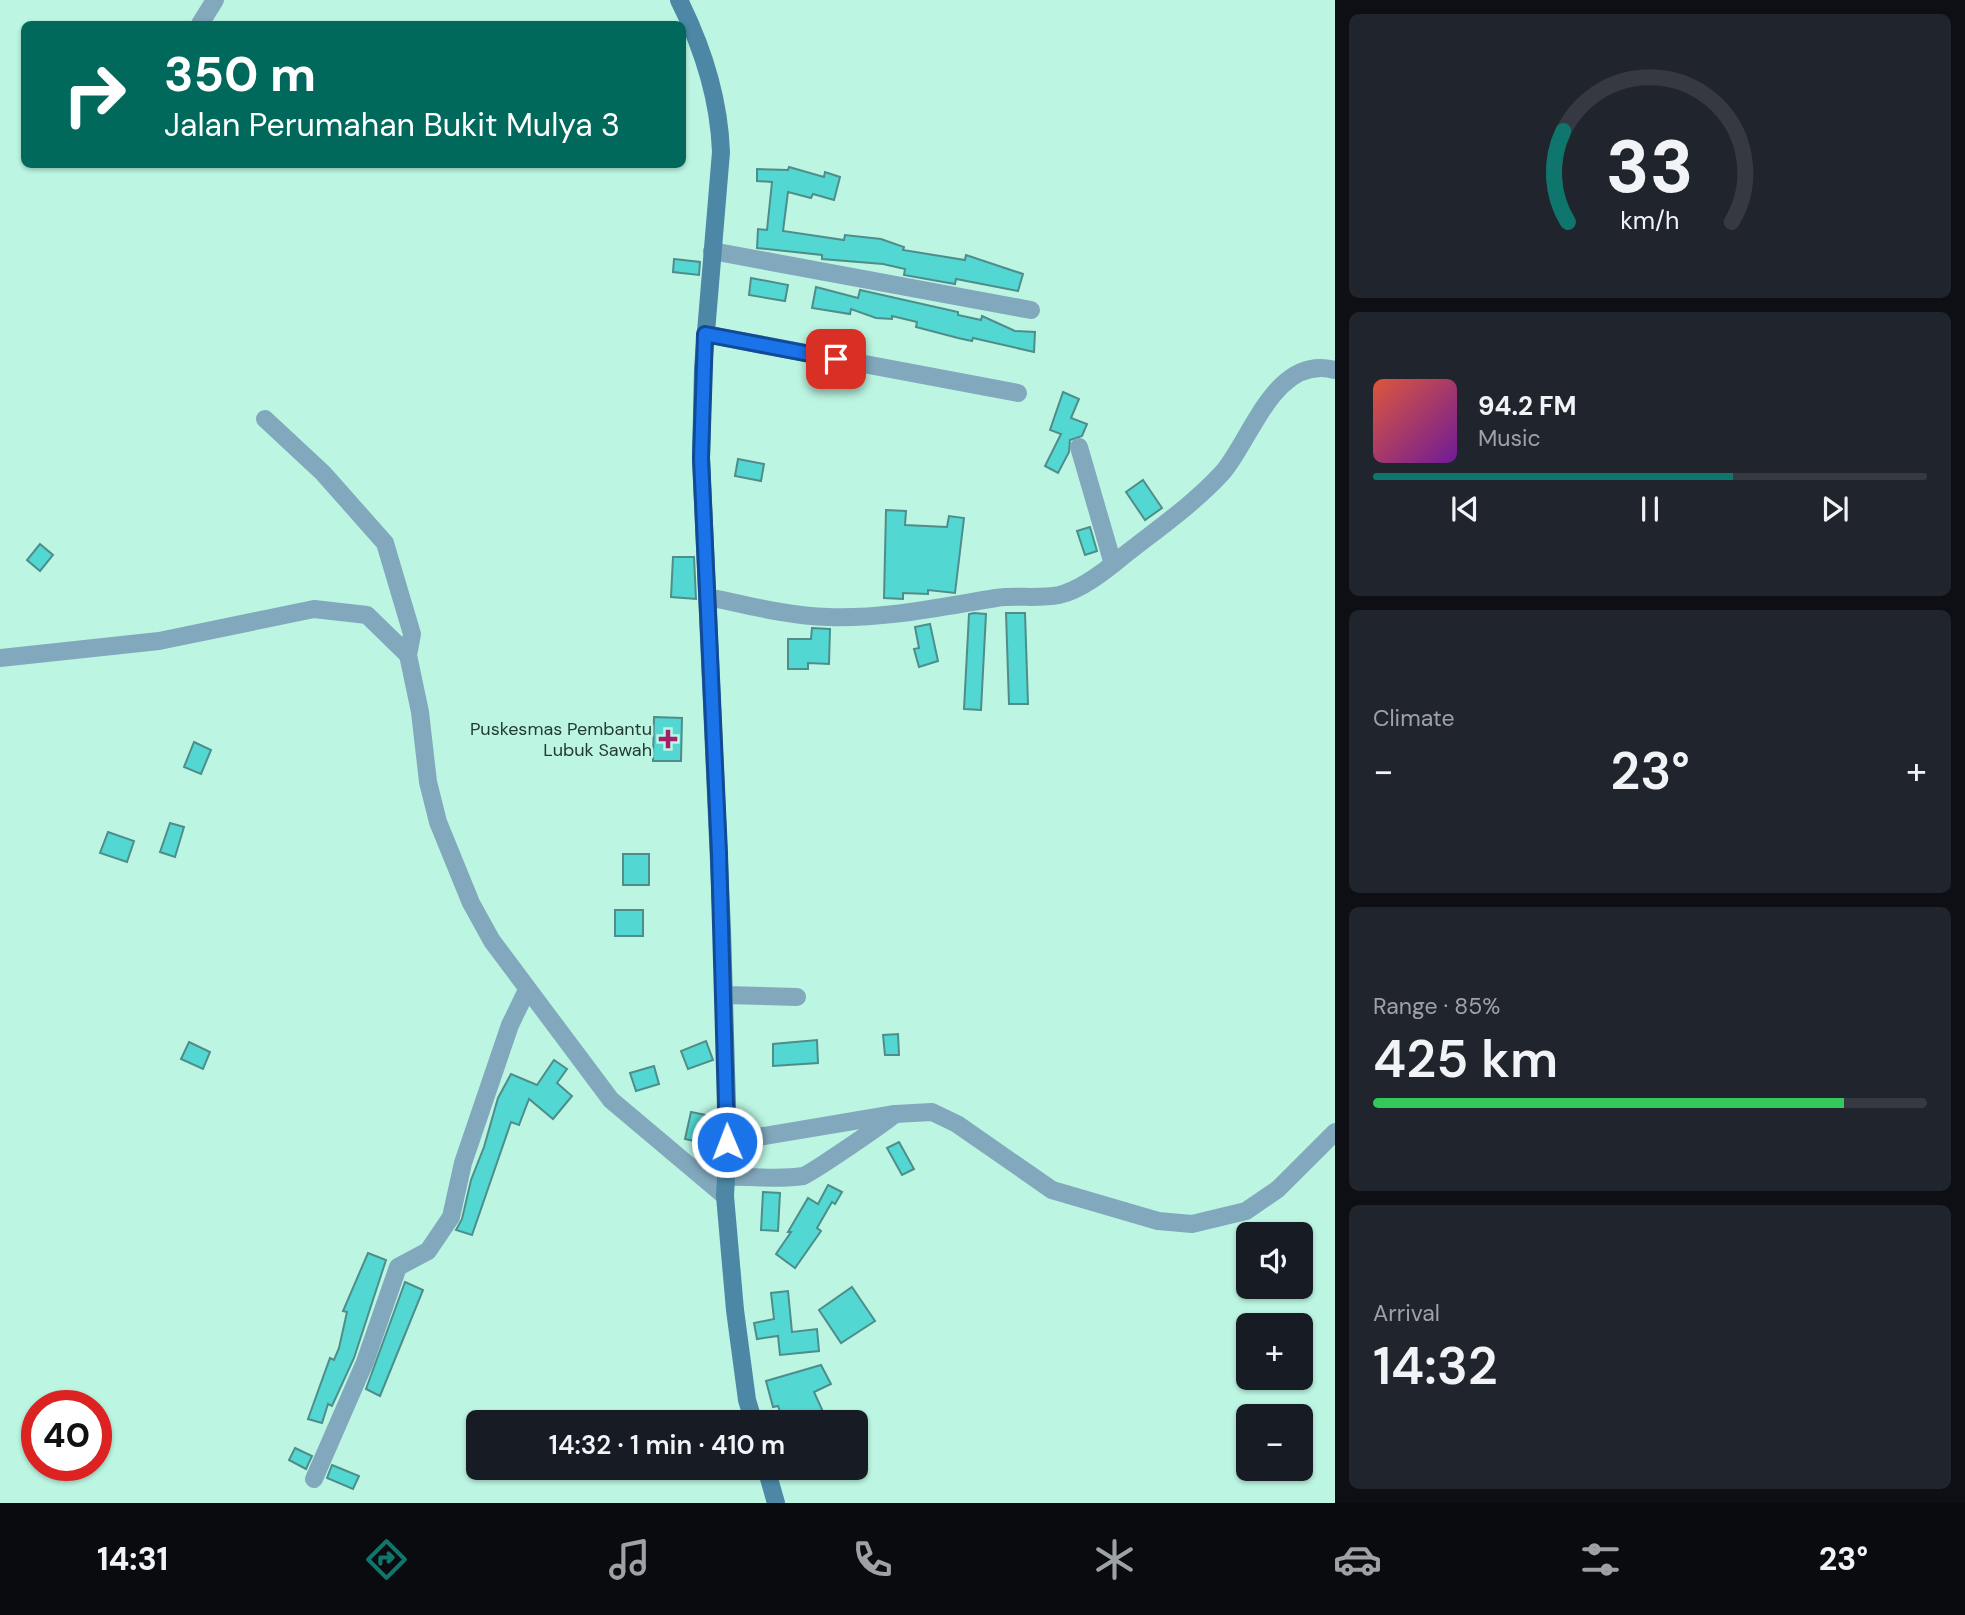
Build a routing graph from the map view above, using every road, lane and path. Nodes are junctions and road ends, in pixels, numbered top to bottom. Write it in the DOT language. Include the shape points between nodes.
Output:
graph roads {
  1 [pos="215,0"];
  2 [pos="679,0"];
  3 [pos="202,21"];
  4 [pos="712,251"];
  5 [pos="1031,310"];
  6 [pos="705,334"];
  7 [pos="1335,370"];
  8 [pos="1018,393"];
  9 [pos="265,419"];
  10 [pos="1079,447"];
  11 [pos="1113,564"];
  12 [pos="708,597"];
  13 [pos="408,655"];
  14 [pos="0,658"];
  15 [pos="527,990"];
  16 [pos="723,995"];
  17 [pos="797,998"];
  18 [pos="895,1114"];
  19 [pos="1335,1132"];
  20 [pos="727,1142"];
  21 [pos="726,1177"];
  22 [pos="725,1196"];
  23 [pos="752,1410"];
  24 [pos="314,1479"];
  25 [pos="769,1480"];
  26 [pos="776,1503"];
  1 -- 3 [label="street"];
  2 -- 4 [label="street" via="701,49 720,125"];
  4 -- 5 [label="street"];
  4 -- 6 [label="street"];
  6 -- 8 [label="street"];
  6 -- 12 [label="street" via="701,458"];
  7 -- 11 [label="street" via="1306,369 1264,402 1224,470 1194,500"];
  9 -- 13 [label="street" via="323,473 385,543 412,634"];
  10 -- 11 [label="street"];
  11 -- 12 [label="street" via="1061,594 1015,595 866,617 785,613"];
  12 -- 16 [label="street"];
  13 -- 14 [label="street" via="367,615 314,609 159,641"];
  13 -- 15 [label="street" via="438,821 471,903"];
  15 -- 22 [label="street" via="611,1100"];
  15 -- 24 [label="street" via="506,1036 463,1163 451,1217 428,1251 398,1267 365,1362"];
  16 -- 17 [label="street"];
  16 -- 20 [label="street"];
  18 -- 19 [label="street" via="932,1112 957,1124 1052,1191 1158,1221 1192,1224 1246,1211 1278,1189"];
  18 -- 20 [label="street"];
  18 -- 21 [label="street" via="808,1174"];
  20 -- 21 [label="street"];
  21 -- 22 [label="street"];
  22 -- 23 [label="street" via="734,1310"];
  25 -- 26 [label="street"];
}
